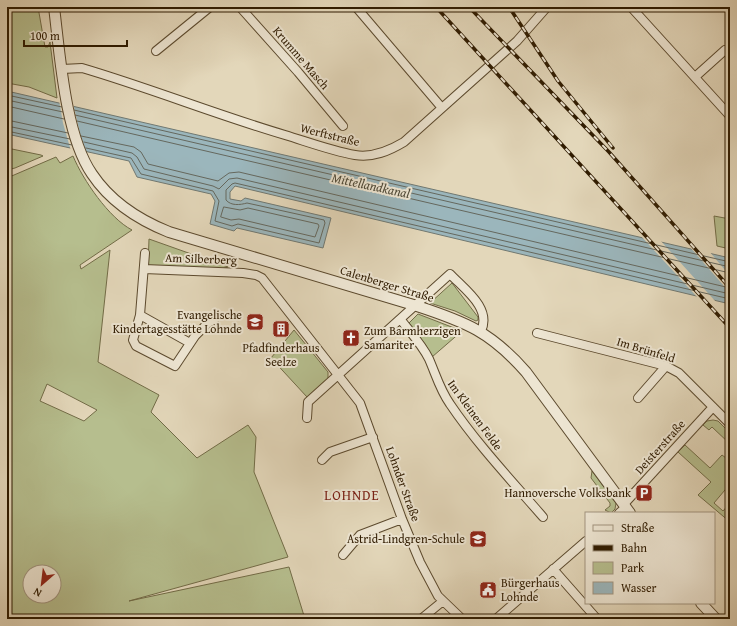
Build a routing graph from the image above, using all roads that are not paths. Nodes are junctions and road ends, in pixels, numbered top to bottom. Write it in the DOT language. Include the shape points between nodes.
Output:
graph roads {
  1 [pos="54,7"];
  2 [pos="210,7"];
  3 [pos="240,7"];
  4 [pos="356,7"];
  5 [pos="547,7"];
  6 [pos="631,7"];
  7 [pos="725,50"];
  8 [pos="156,51"];
  9 [pos="62,69"];
  10 [pos="695,77"];
  11 [pos="442,108"];
  12 [pos="730,116"];
  13 [pos="343,126"];
  14 [pos="144,252"];
  15 [pos="144,269"];
  16 [pos="256,275"];
  17 [pos="417,306"];
  18 [pos="140,315"];
  19 [pos="214,320"];
  20 [pos="401,320"];
  21 [pos="481,331"];
  22 [pos="537,333"];
  23 [pos="190,343"];
  24 [pos="666,366"];
  25 [pos="338,374"];
  26 [pos="638,398"];
  27 [pos="713,407"];
  28 [pos="307,418"];
  29 [pos="730,424"];
  30 [pos="373,437"];
  31 [pos="322,460"];
  32 [pos="625,509"];
  33 [pos="543,517"];
  34 [pos="402,519"];
  35 [pos="585,542"];
  36 [pos="343,555"];
  37 [pos="553,569"];
  38 [pos="443,601"];
  39 [pos="702,604"];
  40 [pos="421,619"];
  41 [pos="462,619"];
  42 [pos="496,619"];
  43 [pos="597,619"];
  44 [pos="716,619"];
  1 -- 9 [label="street"];
  2 -- 8 [label="street"];
  3 -- 13 [label="street, Krumme Masch"];
  4 -- 11 [label="street"];
  5 -- 11 [label="street, Werftstraße" via="517,41"];
  6 -- 10 [label="street"];
  7 -- 10 [label="street"];
  9 -- 11 [label="street, Werftstraße" via="82,68 256,126 356,155 389,151 404,142"];
  9 -- 17 [label="street, Calenberger Straße" via="71,121 82,157 105,190 137,217 152,225 216,246"];
  10 -- 12 [label="street"];
  14 -- 15 [label="street"];
  15 -- 16 [label="street, Am Silberberg"];
  15 -- 18 [label="street"];
  16 -- 25 [label="street, Lohnder Straße" via="262,278"];
  17 -- 20 [label="street"];
  17 -- 21 [label="street, Calenberger Straße" via="454,318"];
  17 -- 21 [label="street" via="450,274 482,310 484,325"];
  18 -- 23 [label="street"];
  18 -- 23 [label="street" via="132,340 136,346 175,366"];
  19 -- 23 [label="street"];
  20 -- 25 [label="street"];
  20 -- 33 [label="street, Im Kleinen Felde" via="422,346 438,384 476,441"];
  21 -- 32 [label="street, Calenberger Straße" via="511,355 526,372"];
  22 -- 24 [label="street, Im Brünfeld"];
  24 -- 26 [label="street"];
  24 -- 27 [label="street, Im Brünfeld" via="679,373"];
  25 -- 28 [label="street" via="308,402"];
  25 -- 30 [label="street, Lohnder Straße" via="360,403"];
  27 -- 29 [label="street, Im Brünfeld"];
  27 -- 32 [label="street, Deisterstraße"];
  30 -- 31 [label="street, Lohnder Straße" via="330,452"];
  30 -- 34 [label="street, Lohnder Straße"];
  34 -- 36 [label="street" via="360,535"];
  34 -- 38 [label="street, Lohnder Straße" via="420,562"];
  35 -- 37 [label="street"];
  37 -- 42 [label="street"];
  37 -- 43 [label="street"];
  38 -- 40 [label="street"];
  38 -- 41 [label="street, Lohnder Straße"];
  39 -- 44 [label="street"];
}
